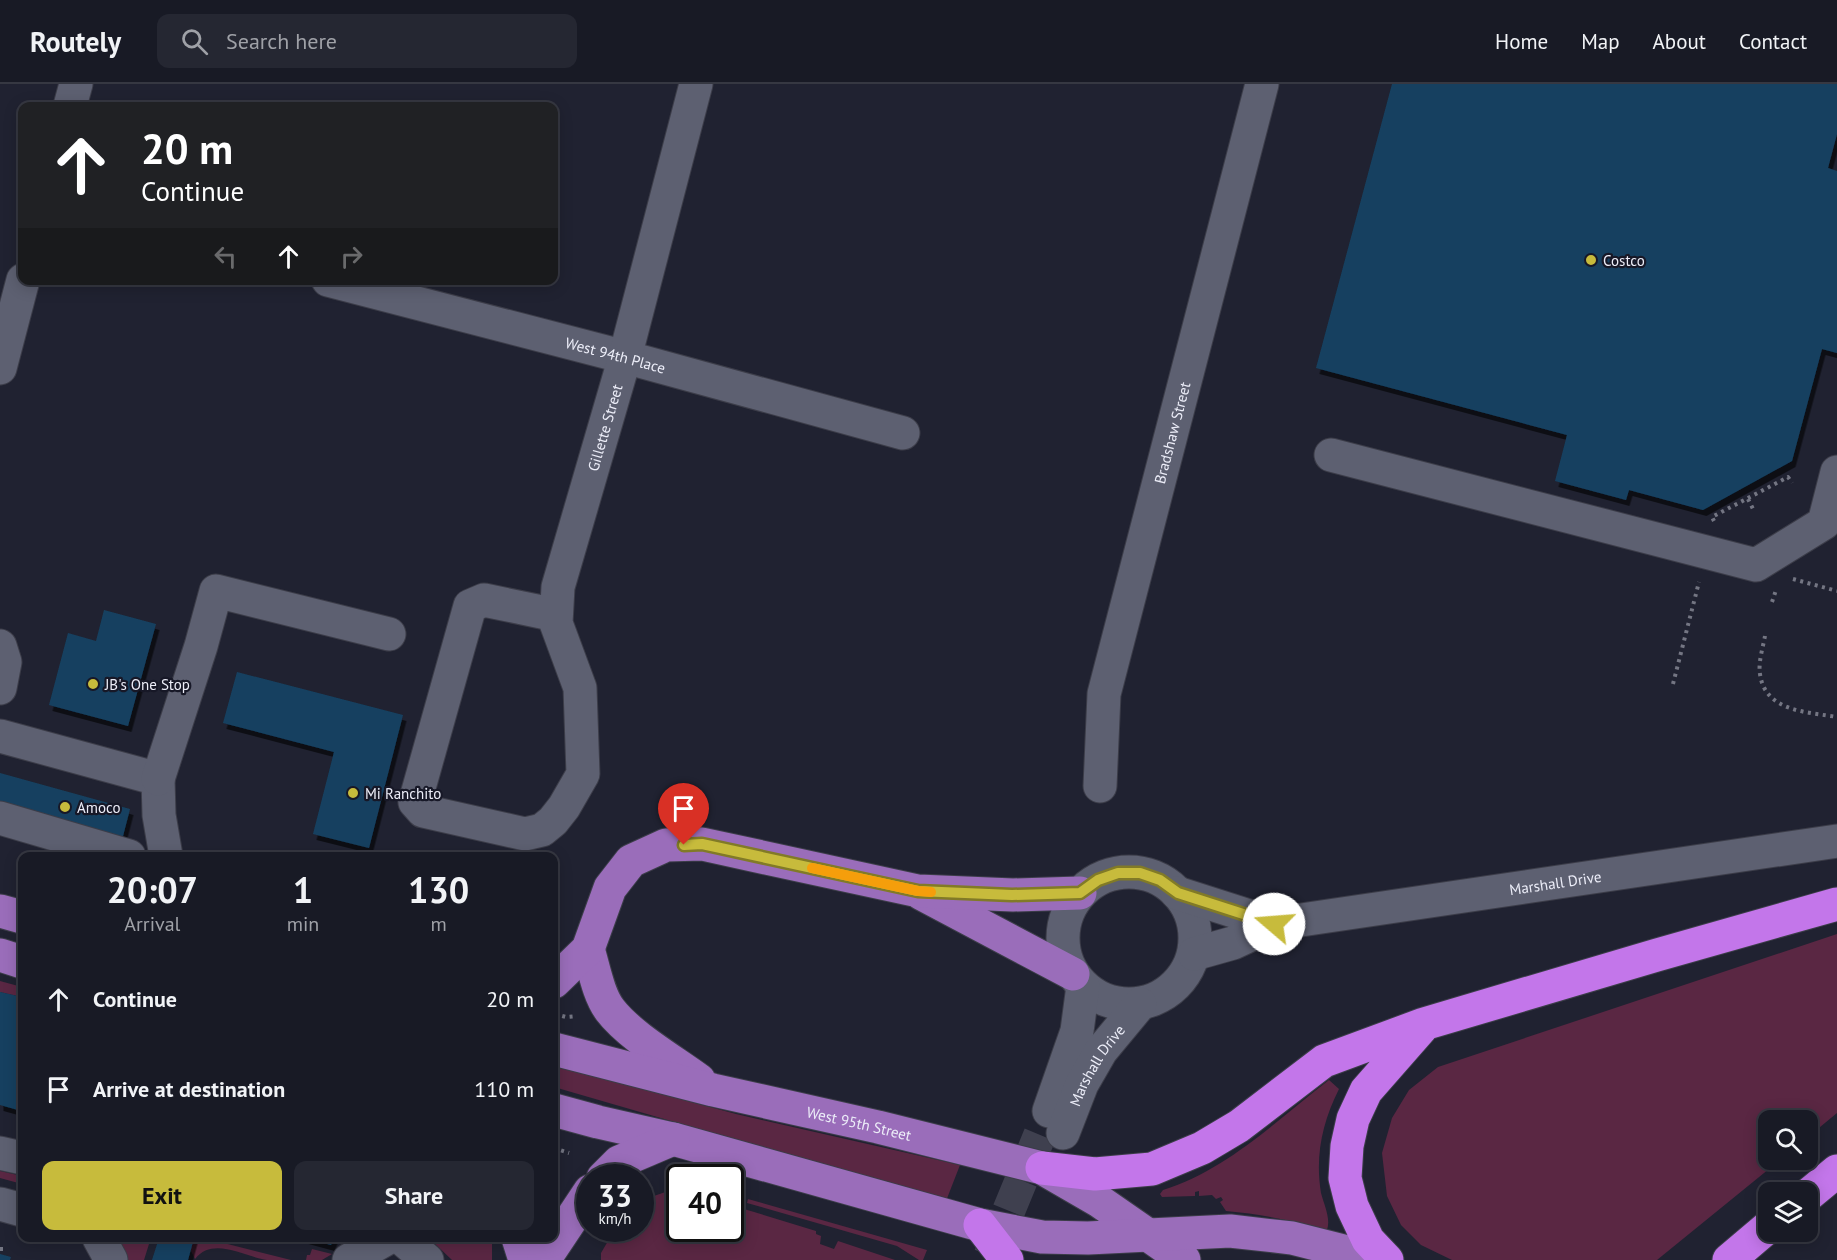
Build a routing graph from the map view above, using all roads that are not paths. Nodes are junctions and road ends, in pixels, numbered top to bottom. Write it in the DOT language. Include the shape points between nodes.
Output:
graph roads {
  1 [pos="76,84"];
  2 [pos="696,84"];
  3 [pos="1262,84"];
  4 [pos="71,102"];
  5 [pos="23,285"];
  6 [pos="347,285"];
  7 [pos="625,357"];
  8 [pos="0,368"];
  9 [pos="903,433"];
  10 [pos="1331,454"];
  11 [pos="1837,472"];
  12 [pos="556,615"];
  13 [pos="389,634"];
  14 [pos="0,646"];
  15 [pos="0,688"];
  16 [pos="0,736"];
  17 [pos="158,779"];
  18 [pos="1100,786"];
  19 [pos="0,818"];
  20 [pos="1837,841"];
  21 [pos="115,852"];
  22 [pos="165,852"];
  23 [pos="918,891"];
  24 [pos="1080,893"];
  25 [pos="1178,893"];
  26 [pos="1837,904"];
  27 [pos="0,911"];
  28 [pos="18,916"];
  29 [pos="1274,924"];
  30 [pos="588,949"];
  31 [pos="1194,954"];
  32 [pos="0,955"];
  33 [pos="18,961"];
  34 [pos="558,978"];
  35 [pos="1078,980"];
  36 [pos="1140,1004"];
  37 [pos="1424,1024"];
  38 [pos="558,1050"];
  39 [pos="712,1090"];
  40 [pos="558,1111"];
  41 [pos="674,1139"];
  42 [pos="0,1153"];
  43 [pos="18,1157"];
  44 [pos="616,1164"];
  45 [pos="1042,1168"];
  46 [pos="1837,1171"];
  47 [pos="1818,1187"];
  48 [pos="0,1204"];
  49 [pos="18,1209"];
  50 [pos="576,1212"];
  51 [pos="980,1225"];
  52 [pos="1146,1234"];
  53 [pos="1758,1235"];
  54 [pos="558,1239"];
  55 [pos="101,1242"];
  56 [pos="381,1242"];
  57 [pos="406,1242"];
  58 [pos="519,1242"];
  59 [pos="556,1242"];
  60 [pos="111,1260"];
  61 [pos="348,1260"];
  62 [pos="427,1260"];
  63 [pos="525,1260"];
  64 [pos="544,1260"];
  65 [pos="1007,1260"];
  66 [pos="1184,1260"];
  67 [pos="1379,1260"];
  68 [pos="1387,1260"];
  69 [pos="1729,1260"];
  1 -- 4 [label="street"];
  2 -- 7 [label="street, Gillette Street"];
  3 -- 18 [label="street, Bradshaw Street" via="1104,694"];
  5 -- 8 [label="street"];
  6 -- 7 [label="street, West 94th Place"];
  7 -- 9 [label="street, West 94th Place"];
  7 -- 12 [label="street, Gillette Street" via="558,586"];
  10 -- 11 [label="street" via="1756,565 1824,523"];
  12 -- 12 [label="street, Gillette Street" via="579,687 583,774 564,807 542,830 525,834 423,811 415,802 470,606 484,600"];
  13 -- 17 [label="street" via="216,591"];
  14 -- 15 [label="street" via="5,662"];
  16 -- 17 [label="street"];
  17 -- 22 [label="street"];
  19 -- 21 [label="street"];
  20 -- 29 [label="street, Marshall Drive"];
  23 -- 24 [label="main road"];
  23 -- 30 [label="main road" via="702,844 666,845 631,861 610,888"];
  23 -- 35 [label="main road"];
  24 -- 25 [label="street" via="1098,880 1118,873 1140,873 1160,880"];
  24 -- 35 [label="street" via="1063,932 1065,954"];
  25 -- 29 [label="street, Marshall Drive"];
  25 -- 31 [label="street" via="1190,911"];
  26 -- 37 [label="highway"];
  27 -- 28 [label="main road"];
  29 -- 31 [label="street, Marshall Drive" via="1233,943"];
  30 -- 34 [label="main road"];
  30 -- 39 [label="main road" via="610,1010 627,1028"];
  31 -- 36 [label="street" via="1174,987 1159,998"];
  32 -- 33 [label="main road"];
  35 -- 36 [label="street" via="1100,998"];
  35 -- 36 [label="street, Marshall Drive" via="1077,1032 1054,1129 1101,1051"];
  37 -- 45 [label="highway" via="1324,1060 1239,1126 1170,1163 1152,1169 1095,1174"];
  37 -- 68 [label="highway" via="1366,1091 1353,1119 1347,1146 1345,1178 1352,1206 1368,1240"];
  38 -- 39 [label="main road, West 95th Street"];
  39 -- 45 [label="main road, West 95th Street" via="878,1126"];
  40 -- 41 [label="main road"];
  41 -- 44 [label="main road"];
  41 -- 51 [label="main road"];
  42 -- 43 [label="street"];
  45 -- 52 [label="main road, West 95th Street" via="1100,1201"];
  46 -- 47 [label="highway"];
  48 -- 49 [label="street"];
  50 -- 54 [label="main road"];
  51 -- 52 [label="main road" via="1042,1237"];
  51 -- 65 [label="highway"];
  52 -- 66 [label="main road, West 95th Street"];
  52 -- 67 [label="main road" via="1257,1234 1292,1238"];
  53 -- 69 [label="highway"];
  55 -- 60 [label="street"];
  56 -- 61 [label="street"];
  57 -- 62 [label="street"];
  58 -- 63 [label="main road"];
  59 -- 64 [label="main road"];
}
